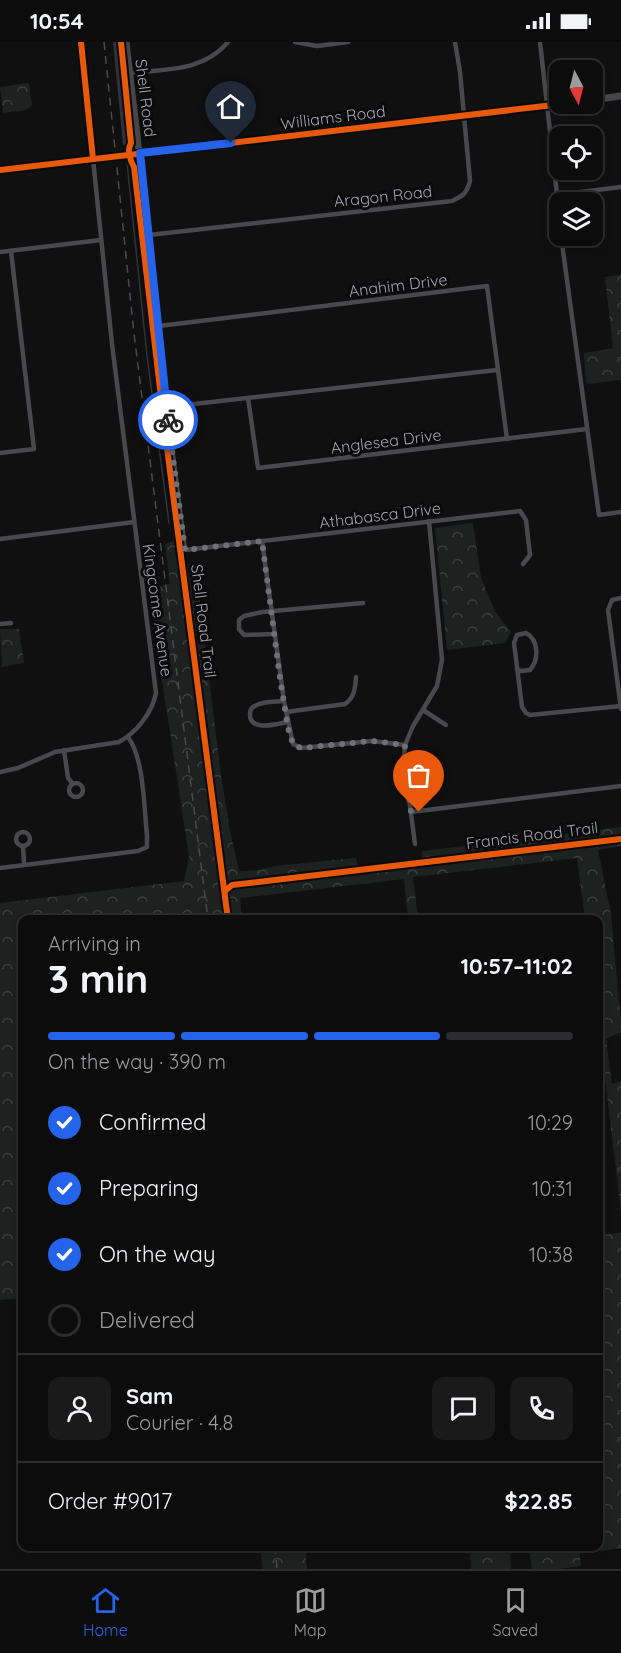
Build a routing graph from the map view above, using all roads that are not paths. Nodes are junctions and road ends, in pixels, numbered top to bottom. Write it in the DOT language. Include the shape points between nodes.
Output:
graph roads {
  1 [pos="81,42"];
  2 [pos="126,42"];
  3 [pos="228,42"];
  4 [pos="295,42"];
  5 [pos="348,42"];
  6 [pos="454,42"];
  7 [pos="540,42"];
  8 [pos="339,43"];
  9 [pos="129,73"];
  10 [pos="621,96"];
  11 [pos="603,98"];
  12 [pos="546,105"];
  13 [pos="549,105"];
  14 [pos="464,115"];
  15 [pos="140,153"];
  16 [pos="93,159"];
  17 [pos="0,170"];
  18 [pos="621,187"];
  19 [pos="556,192"];
  20 [pos="580,192"];
  21 [pos="149,235"];
  22 [pos="101,240"];
  23 [pos="562,246"];
  24 [pos="11,250"];
  25 [pos="0,252"];
  26 [pos="159,326"];
  27 [pos="497,370"];
  28 [pos="248,398"];
  29 [pos="167,407"];
  30 [pos="587,429"];
  31 [pos="507,439"];
  32 [pos="0,453"];
  33 [pos="621,512"];
  34 [pos="429,521"];
  35 [pos="134,522"];
  36 [pos="0,539"];
  37 [pos="262,541"];
  38 [pos="185,550"];
  39 [pos="523,564"];
  40 [pos="621,598"];
  41 [pos="363,603"];
  42 [pos="271,612"];
  43 [pos="11,623"];
  44 [pos="0,624"];
  45 [pos="274,634"];
  46 [pos="517,669"];
  47 [pos="356,677"];
  48 [pos="284,701"];
  49 [pos="621,707"];
  50 [pos="423,710"];
  51 [pos="286,712"];
  52 [pos="287,722"];
  53 [pos="446,725"];
  54 [pos="128,737"];
  55 [pos="405,745"];
  56 [pos="64,750"];
  57 [pos="0,772"];
  58 [pos="73,784"];
  59 [pos="621,786"];
  60 [pos="411,812"];
  61 [pos="415,844"];
  62 [pos="23,846"];
  63 [pos="24,864"];
  64 [pos="0,868"];
  1 -- 16 [label="street"];
  2 -- 9 [label="street, Shell Road"];
  3 -- 9 [label="street" via="201,63"];
  4 -- 8 [label="street" via="317,46"];
  5 -- 8 [label="street"];
  6 -- 14 [label="street, Aragon Road"];
  7 -- 12 [label="street"];
  9 -- 15 [label="street, Shell Road"];
  10 -- 11 [label="street"];
  12 -- 13 [label="street, Williams Road"];
  12 -- 14 [label="street, Williams Road"];
  12 -- 19 [label="street"];
  14 -- 15 [label="street, Williams Road"];
  14 -- 21 [label="street, Aragon Road" via="470,181 465,194 452,201"];
  15 -- 16 [label="street, Williams Road"];
  15 -- 21 [label="street, Shell Road"];
  16 -- 17 [label="street, Williams Road"];
  16 -- 22 [label="street"];
  18 -- 20 [label="street"];
  21 -- 26 [label="street, Shell Road"];
  22 -- 24 [label="street"];
  22 -- 35 [label="street"];
  23 -- 30 [label="street"];
  24 -- 25 [label="street"];
  24 -- 32 [label="street" via="34,449"];
  26 -- 27 [label="street, Anahim Drive" via="487,286"];
  26 -- 29 [label="street, Shell Road"];
  27 -- 28 [label="street"];
  27 -- 31 [label="street, Anahim Drive"];
  28 -- 29 [label="street"];
  28 -- 31 [label="street, Anglesea Drive" via="258,468"];
  29 -- 38 [label="street, Shell Road"];
  30 -- 31 [label="street, Anglesea Drive"];
  30 -- 33 [label="street" via="599,515"];
  34 -- 37 [label="street, Athabasca Drive"];
  34 -- 39 [label="street, Athabasca Drive" via="520,512 526,520 530,555"];
  34 -- 50 [label="street" via="442,660 436,686"];
  35 -- 36 [label="street"];
  35 -- 54 [label="street, Kingcome Avenue" via="156,693 148,713"];
  37 -- 38 [label="street, Athabasca Drive"];
  37 -- 42 [label="street"];
  40 -- 49 [label="street" via="608,605"];
  41 -- 42 [label="street"];
  42 -- 45 [label="street"];
  42 -- 45 [label="street" via="244,616 239,626 249,636"];
  43 -- 44 [label="street"];
  45 -- 48 [label="street"];
  46 -- 46 [label="street" via="530,670 536,660 535,642 526,633 519,633 514,641"];
  46 -- 49 [label="street" via="522,707 530,715"];
  47 -- 51 [label="street" via="355,691 345,704"];
  48 -- 51 [label="street"];
  48 -- 52 [label="street" via="255,706 250,717 259,725"];
  50 -- 53 [label="street"];
  50 -- 55 [label="street"];
  51 -- 52 [label="street"];
  52 -- 55 [label="street" via="291,740 301,748 372,741"];
  54 -- 56 [label="street" via="107,745"];
  54 -- 63 [label="street" via="138,761 147,847"];
  55 -- 60 [label="street"];
  56 -- 57 [label="street"];
  56 -- 58 [label="street" via="68,778"];
  59 -- 60 [label="street"];
  60 -- 61 [label="street"];
  62 -- 63 [label="street"];
  63 -- 64 [label="street"];
}
